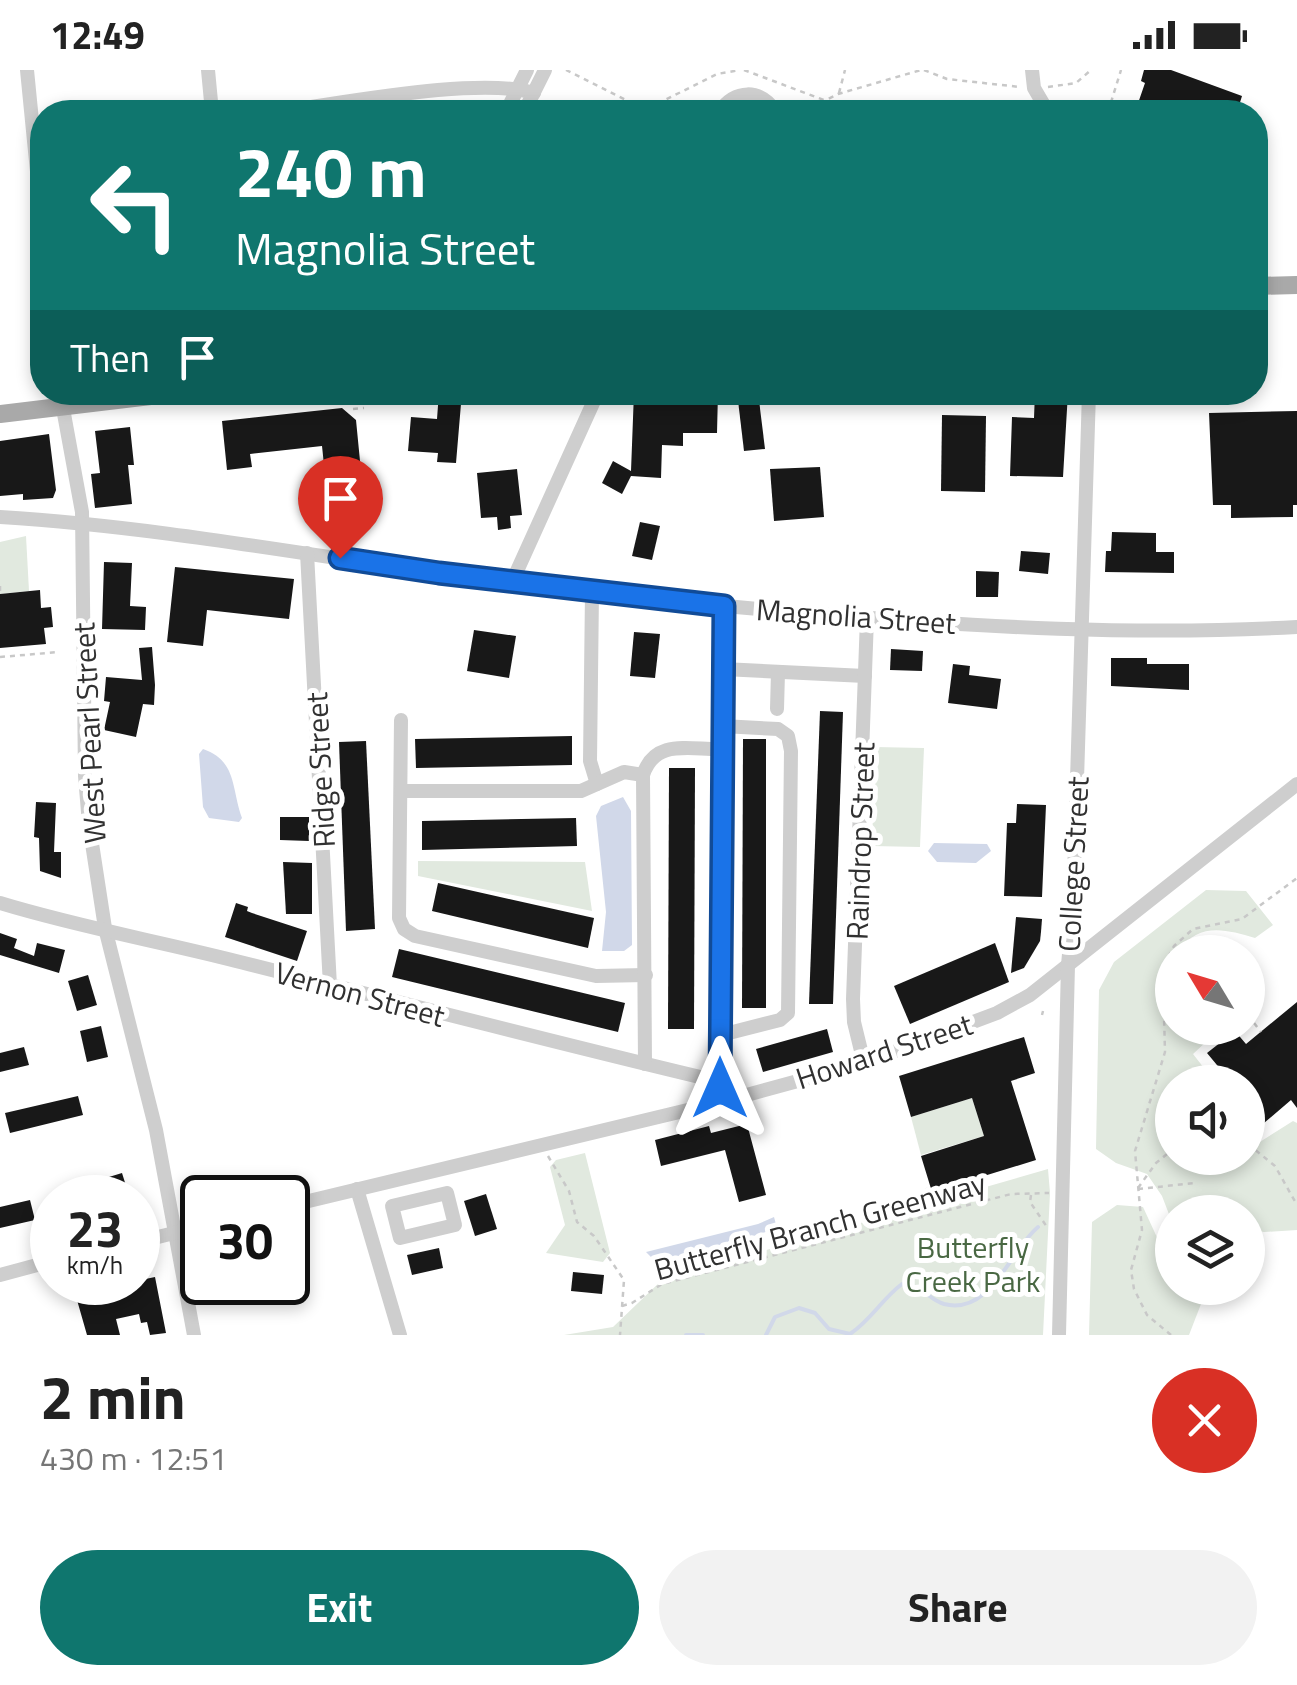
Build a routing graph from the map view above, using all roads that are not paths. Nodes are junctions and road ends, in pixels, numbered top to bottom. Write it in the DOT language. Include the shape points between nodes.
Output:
graph roads {
  1 [pos="28,70"];
  2 [pos="208,70"];
  3 [pos="527,70"];
  4 [pos="545,70"];
  5 [pos="1032,70"];
  6 [pos="518,88"];
  7 [pos="534,92"];
  8 [pos="32,100"];
  9 [pos="211,100"];
  10 [pos="369,100"];
  11 [pos="512,100"];
  12 [pos="530,100"];
  13 [pos="731,100"];
  14 [pos="763,100"];
  15 [pos="1041,100"];
  16 [pos="1268,286"];
  17 [pos="1297,286"];
  18 [pos="36,405"];
  19 [pos="61,405"];
  20 [pos="592,405"];
  21 [pos="1089,405"];
  22 [pos="0,414"];
  23 [pos="0,516"];
  24 [pos="82,522"];
  25 [pos="307,553"];
  26 [pos="512,582"];
  27 [pos="592,592"];
  28 [pos="724,606"];
  29 [pos="867,618"];
  30 [pos="1297,626"];
  31 [pos="1082,629"];
  32 [pos="723,669"];
  33 [pos="778,672"];
  34 [pos="865,676"];
  35 [pos="777,708"];
  36 [pos="401,720"];
  37 [pos="722,726"];
  38 [pos="722,749"];
  39 [pos="644,775"];
  40 [pos="597,784"];
  41 [pos="1297,784"];
  42 [pos="401,791"];
  43 [pos="0,903"];
  44 [pos="104,928"];
  45 [pos="1068,965"];
  46 [pos="646,976"];
  47 [pos="330,986"];
  48 [pos="721,1034"];
  49 [pos="864,1063"];
  50 [pos="645,1064"];
  51 [pos="721,1082"];
  52 [pos="721,1102"];
  53 [pos="394,1180"];
  54 [pos="358,1189"];
  55 [pos="310,1201"];
  56 [pos="400,1204"];
  57 [pos="180,1231"];
  58 [pos="173,1233"];
  59 [pos="160,1236"];
  60 [pos="30,1267"];
  61 [pos="0,1274"];
  62 [pos="194,1335"];
  63 [pos="400,1335"];
  64 [pos="1059,1335"];
  1 -- 8 [label="street"];
  2 -- 9 [label="street"];
  3 -- 6 [label="street"];
  4 -- 7 [label="street"];
  5 -- 15 [label="street"];
  6 -- 7 [label="street"];
  6 -- 10 [label="street"];
  6 -- 11 [label="street"];
  7 -- 12 [label="street"];
  13 -- 14 [label="street" via="748,93"];
  16 -- 17 [label="main road"];
  18 -- 22 [label="main road"];
  19 -- 24 [label="street, West Pearl Street"];
  20 -- 26 [label="street"];
  21 -- 31 [label="street, College Street"];
  23 -- 24 [label="street, Magnolia Street"];
  24 -- 25 [label="street, Magnolia Street"];
  24 -- 44 [label="street, West Pearl Street" via="86,788"];
  25 -- 26 [label="street, Magnolia Street"];
  25 -- 47 [label="street, Ridge Street"];
  26 -- 27 [label="street, Magnolia Street"];
  27 -- 28 [label="street, Magnolia Street"];
  27 -- 40 [label="street" via="590,761"];
  28 -- 29 [label="street, Magnolia Street"];
  28 -- 32 [label="street"];
  29 -- 31 [label="street, Magnolia Street"];
  29 -- 34 [label="street, Raindrop Street"];
  30 -- 31 [label="street, Magnolia Street"];
  31 -- 45 [label="street, College Street"];
  32 -- 33 [label="street"];
  32 -- 37 [label="street"];
  33 -- 34 [label="street"];
  33 -- 35 [label="street"];
  34 -- 49 [label="street, Raindrop Street" via="854,999"];
  36 -- 42 [label="street"];
  37 -- 38 [label="street"];
  37 -- 48 [label="street" via="778,729 788,736 791,808 788,1013"];
  38 -- 39 [label="street" via="660,750"];
  38 -- 48 [label="street"];
  39 -- 40 [label="street" via="624,772"];
  39 -- 46 [label="street"];
  40 -- 42 [label="street" via="581,792"];
  41 -- 45 [label="street, Howard Street"];
  42 -- 46 [label="street" via="404,929 596,976"];
  43 -- 44 [label="street, Vernon Street"];
  44 -- 47 [label="street, Vernon Street"];
  44 -- 58 [label="street, West Pearl Street" via="156,1130"];
  45 -- 49 [label="street, Howard Street" via="998,1013"];
  45 -- 64 [label="street, College Street"];
  46 -- 50 [label="street"];
  47 -- 50 [label="street, Vernon Street"];
  48 -- 51 [label="street"];
  49 -- 52 [label="street, Howard Street"];
  50 -- 51 [label="street, Vernon Street"];
  51 -- 52 [label="street"];
  52 -- 53 [label="street, Howard Street"];
  53 -- 54 [label="street, Howard Street"];
  53 -- 56 [label="street"];
  54 -- 55 [label="street, Howard Street"];
  54 -- 63 [label="street"];
  56 -- 56 [label="street" via="392,1206 400,1238 454,1225 447,1193"];
  57 -- 58 [label="street"];
  58 -- 59 [label="street"];
  58 -- 62 [label="street, West Pearl Street"];
  60 -- 61 [label="street"];
}
